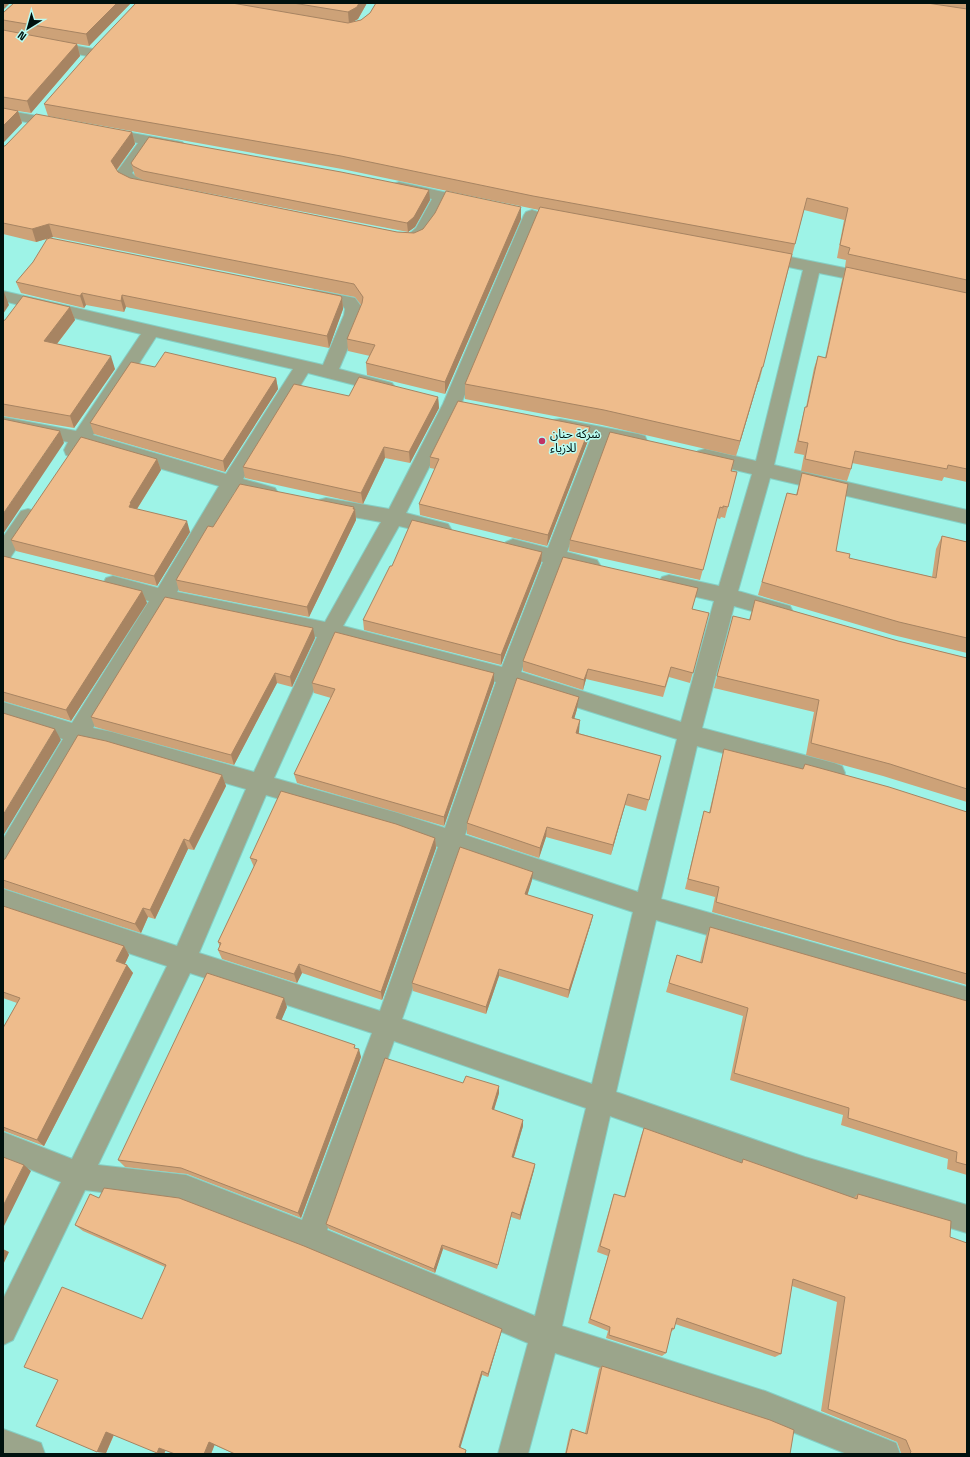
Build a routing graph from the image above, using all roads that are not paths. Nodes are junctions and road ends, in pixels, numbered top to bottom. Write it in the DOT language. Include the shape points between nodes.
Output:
graph roads {
  1 [pos="3,36"];
  2 [pos="103,42"];
  3 [pos="92,53"];
  4 [pos="83,64"];
  5 [pos="3,114"];
  6 [pos="148,140"];
  7 [pos="194,148"];
  8 [pos="388,185"];
  9 [pos="162,190"];
  10 [pos="441,196"];
  11 [pos="486,206"];
  12 [pos="532,215"];
  13 [pos="390,236"];
  14 [pos="750,254"];
  15 [pos="812,266"];
  16 [pos="890,283"];
  17 [pos="302,293"];
  18 [pos="13,298"];
  19 [pos="152,330"];
  20 [pos="304,366"];
  21 [pos="329,372"];
  22 [pos="406,392"];
  23 [pos="542,421"];
  24 [pos="3,423"];
  25 [pos="602,433"];
  26 [pos="81,438"];
  27 [pos="656,445"];
  28 [pos="686,452"];
  29 [pos="64,463"];
  30 [pos="763,470"];
  31 [pos="231,482"];
  32 [pos="289,497"];
  33 [pos="38,502"];
  34 [pos="311,502"];
  35 [pos="394,517"];
  36 [pos="967,517"];
  37 [pos="456,532"];
  38 [pos="494,542"];
  39 [pos="8,557"];
  40 [pos="555,557"];
  41 [pos="609,569"];
  42 [pos="648,578"];
  43 [pos="95,580"];
  44 [pos="726,596"];
  45 [pos="163,597"];
  46 [pos="802,618"];
  47 [pos="330,631"];
  48 [pos="509,677"];
  49 [pos="3,711"];
  50 [pos="77,734"];
  51 [pos="690,734"];
  52 [pos="854,779"];
  53 [pos="260,783"];
  54 [pos="453,841"];
  55 [pos="3,861"];
  56 [pos="3,900"];
  57 [pos="647,906"];
  58 [pos="184,958"];
  59 [pos="967,999"];
  60 [pos="387,1026"];
  61 [pos="601,1102"];
  62 [pos="3,1146"];
  63 [pos="79,1176"];
  64 [pos="967,1218"];
  65 [pos="310,1238"];
  66 [pos="3,1330"];
  67 [pos="546,1335"];
  68 [pos="3,1444"];
  69 [pos="30,1454"];
  70 [pos="513,1454"];
  71 [pos="885,1454"];
  1 -- 3 [label="street"];
  2 -- 3 [label="street"];
  3 -- 4 [label="street"];
  5 -- 6 [label="street"];
  6 -- 7 [label="street"];
  6 -- 9 [label="street" via="124,172 128,180 140,186"];
  8 -- 10 [label="street"];
  10 -- 11 [label="street"];
  10 -- 13 [label="street" via="422,232 412,239"];
  12 -- 35 [label="street" via="452,403"];
  14 -- 15 [label="street"];
  15 -- 16 [label="street"];
  15 -- 30 [label="street"];
  17 -- 21 [label="street" via="349,302 354,309"];
  18 -- 19 [label="street"];
  19 -- 20 [label="street"];
  19 -- 26 [label="street"];
  20 -- 21 [label="street"];
  20 -- 31 [label="street"];
  21 -- 22 [label="street"];
  23 -- 25 [label="street"];
  24 -- 26 [label="street"];
  25 -- 27 [label="street"];
  25 -- 40 [label="street"];
  26 -- 29 [label="street"];
  26 -- 31 [label="street"];
  28 -- 30 [label="street"];
  30 -- 36 [label="street"];
  30 -- 44 [label="street"];
  31 -- 32 [label="street" via="252,490"];
  31 -- 45 [label="street"];
  33 -- 39 [label="street"];
  34 -- 35 [label="street"];
  35 -- 37 [label="street"];
  35 -- 47 [label="street"];
  38 -- 40 [label="street"];
  40 -- 41 [label="street"];
  40 -- 48 [label="street"];
  42 -- 44 [label="street"];
  43 -- 45 [label="street"];
  44 -- 46 [label="street"];
  44 -- 51 [label="street"];
  45 -- 47 [label="street"];
  45 -- 50 [label="street"];
  47 -- 48 [label="street"];
  47 -- 53 [label="street"];
  48 -- 51 [label="street"];
  48 -- 54 [label="street"];
  49 -- 50 [label="street"];
  50 -- 53 [label="street" via="112,741"];
  50 -- 55 [label="street"];
  51 -- 52 [label="street"];
  51 -- 57 [label="street"];
  53 -- 54 [label="street"];
  53 -- 58 [label="street"];
  54 -- 57 [label="street"];
  54 -- 60 [label="street"];
  56 -- 58 [label="street"];
  57 -- 59 [label="street"];
  57 -- 61 [label="street"];
  58 -- 60 [label="street"];
  58 -- 63 [label="street"];
  60 -- 61 [label="street"];
  60 -- 65 [label="street"];
  61 -- 64 [label="street" via="805,1171"];
  61 -- 67 [label="street"];
  62 -- 63 [label="street"];
  63 -- 65 [label="street" via="186,1189"];
  63 -- 66 [label="street"];
  65 -- 67 [label="street"];
  67 -- 70 [label="street"];
  67 -- 71 [label="street" via="765,1406"];
  68 -- 69 [label="street"];
}
